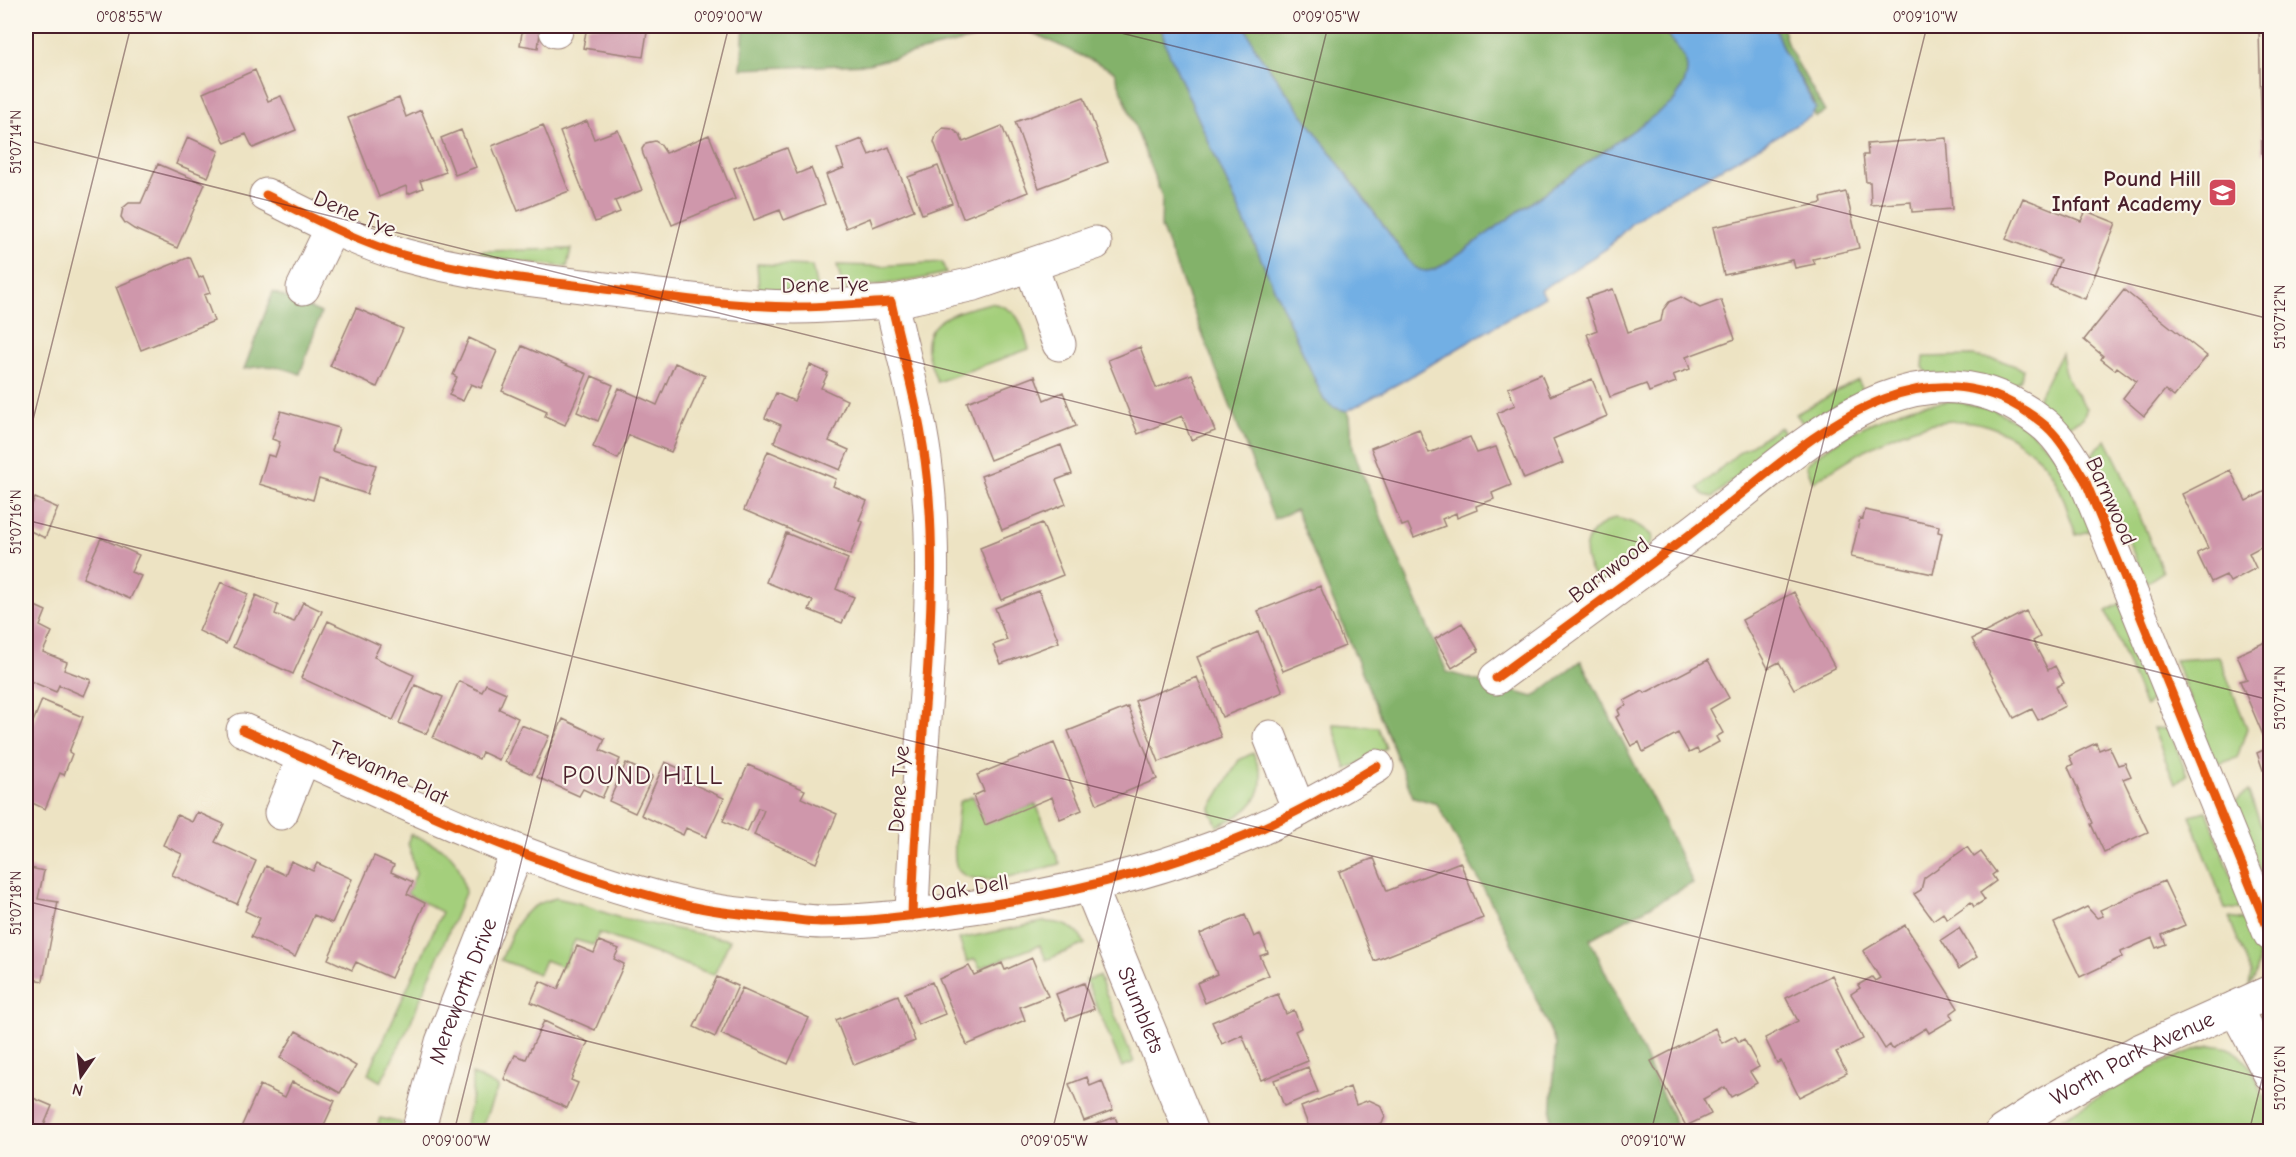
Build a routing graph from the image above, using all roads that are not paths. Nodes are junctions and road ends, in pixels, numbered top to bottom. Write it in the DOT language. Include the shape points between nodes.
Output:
graph roads {
  1 [pos="266,195"];
  2 [pos="332,228"];
  3 [pos="1095,243"];
  4 [pos="1031,266"];
  5 [pos="303,288"];
  6 [pos="891,302"];
  7 [pos="1059,344"];
  8 [pos="1496,678"];
  9 [pos="243,730"];
  10 [pos="1270,737"];
  11 [pos="304,757"];
  12 [pos="1377,766"];
  13 [pos="1299,810"];
  14 [pos="281,813"];
  15 [pos="517,852"];
  16 [pos="1090,886"];
  17 [pos="912,916"];
  18 [pos="2271,934"];
  19 [pos="2271,992"];
  20 [pos="2235,1008"];
  21 [pos="2271,1074"];
  22 [pos="418,1131"];
  23 [pos="1191,1131"];
  24 [pos="2002,1131"];
  1 -- 2 [label="street, Dene Tye"];
  2 -- 5 [label="street"];
  2 -- 6 [label="street, Dene Tye" via="402,255 531,280 715,302 795,307"];
  3 -- 4 [label="street, Dene Tye"];
  4 -- 6 [label="street, Dene Tye" via="974,284"];
  4 -- 7 [label="street"];
  6 -- 17 [label="street, Dene Tye" via="918,420 932,539"];
  8 -- 18 [label="street, Barnwood" via="1712,517 1801,445 1852,413 1893,395 1946,386 1996,396 2042,423 2085,480"];
  9 -- 11 [label="street, Trevanne Plat"];
  10 -- 13 [label="street"];
  11 -- 14 [label="street"];
  11 -- 15 [label="street, Trevanne Plat"];
  12 -- 13 [label="street, Oak Dell"];
  13 -- 16 [label="street, Oak Dell" via="1206,851"];
  15 -- 17 [label="street, Oak Dell" via="691,906 820,922"];
  15 -- 22 [label="street, Mereworth Drive" via="442,1042"];
  16 -- 17 [label="street, Oak Dell"];
  16 -- 23 [label="street, Stumblets"];
  19 -- 20 [label="street, Worth Park Avenue"];
  20 -- 21 [label="street, Worth Park Avenue"];
  20 -- 24 [label="street, Worth Park Avenue" via="2139,1052"];
}
